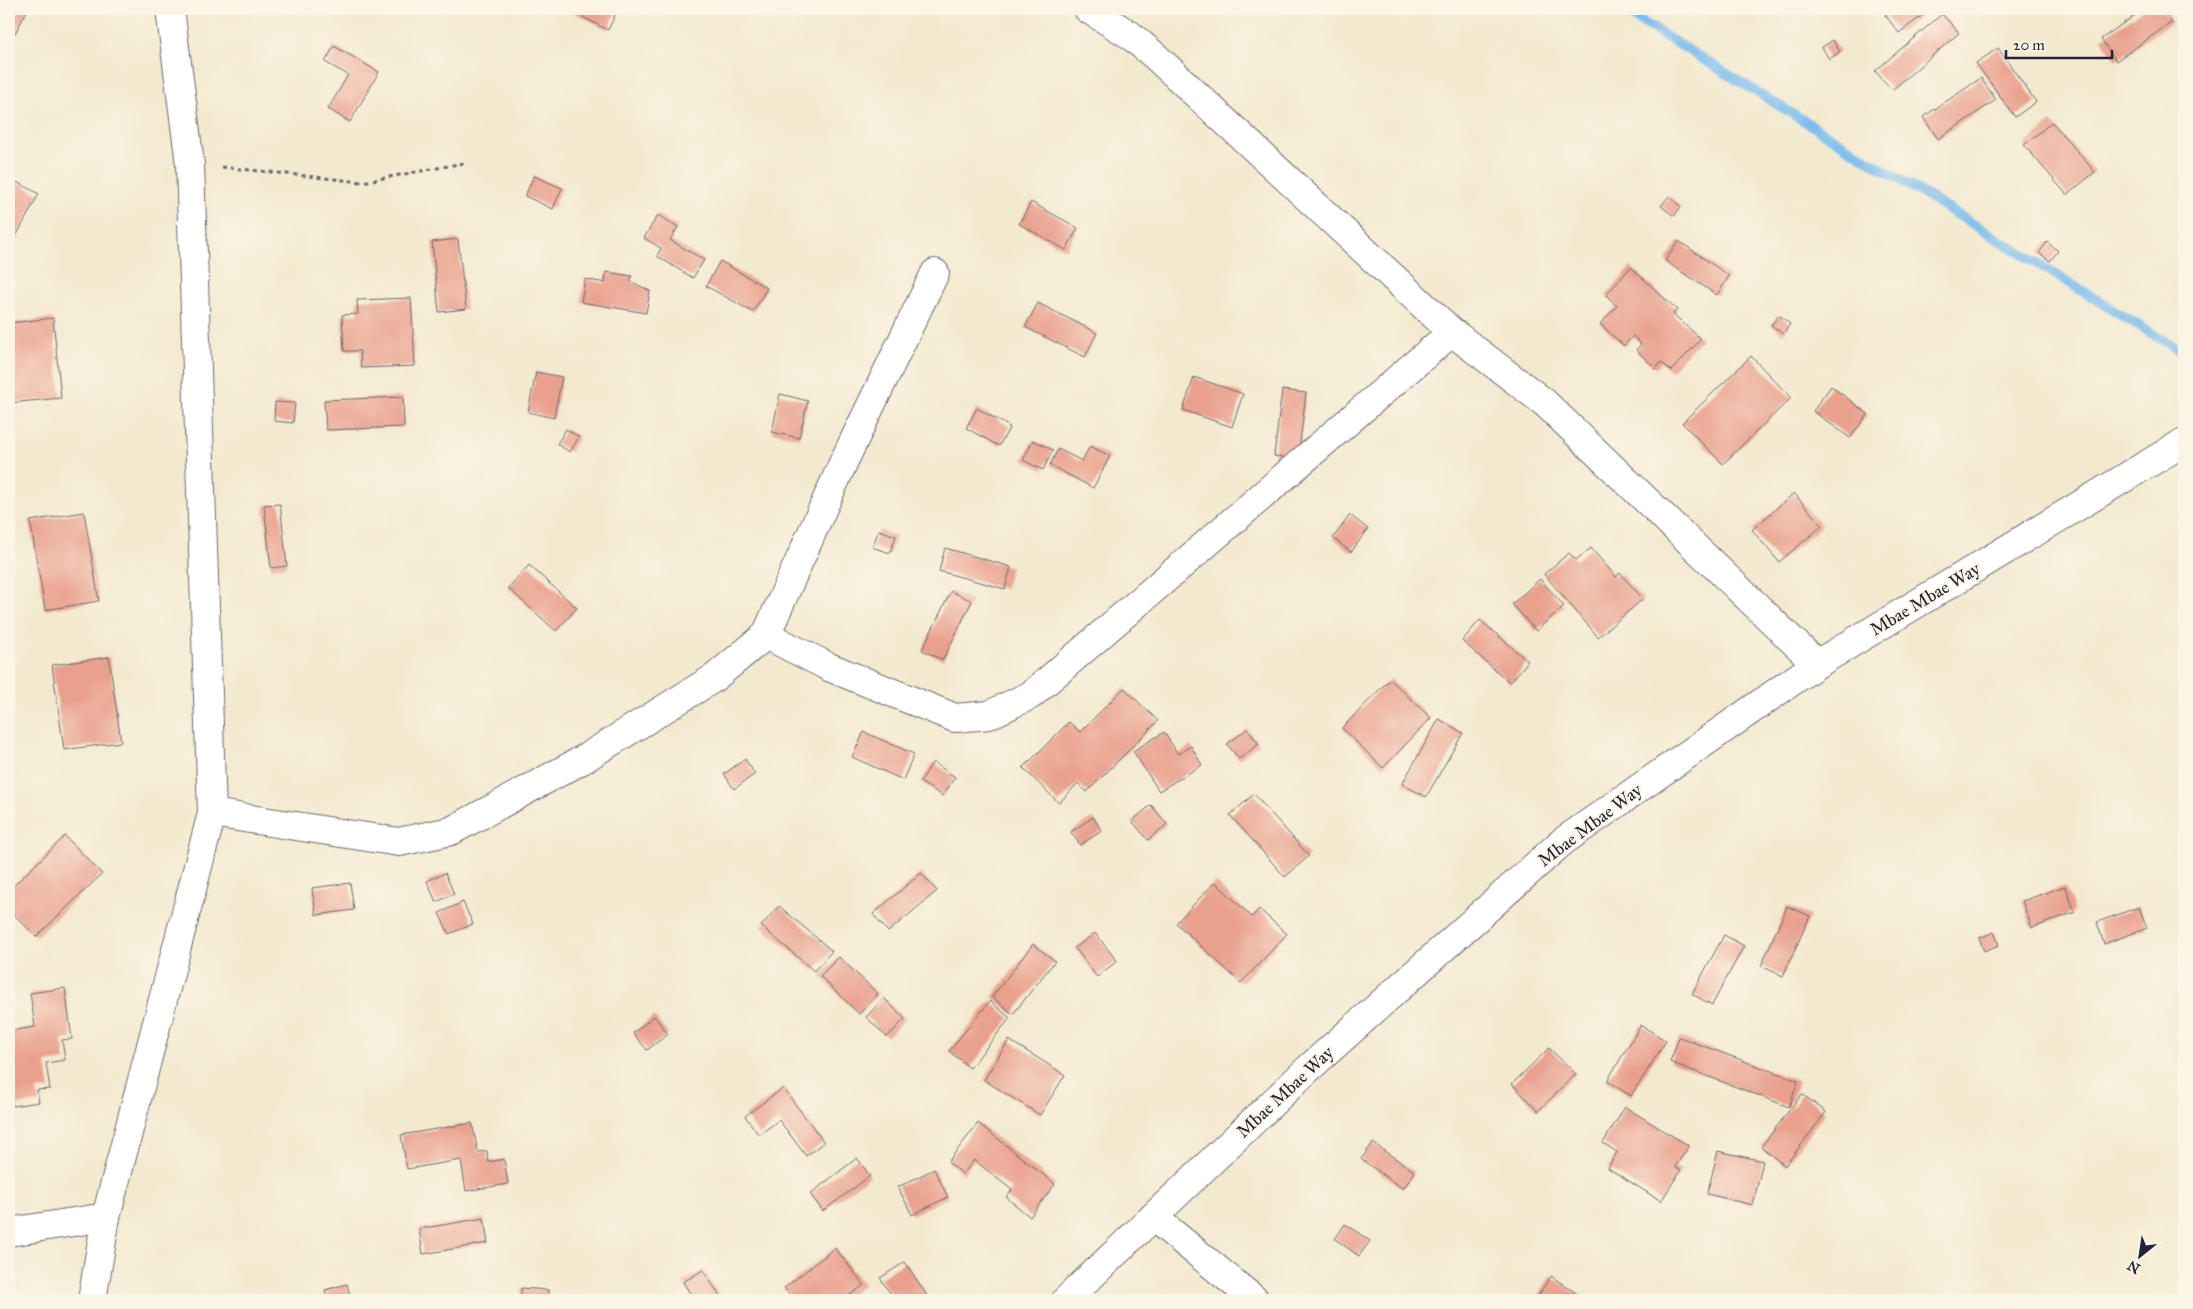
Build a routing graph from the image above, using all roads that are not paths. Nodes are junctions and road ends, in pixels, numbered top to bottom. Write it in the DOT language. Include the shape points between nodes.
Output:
graph roads {
  1 [pos="170,9"];
  2 [pos="1088,9"];
  3 [pos="935,274"];
  4 [pos="1452,332"];
  5 [pos="2184,442"];
  6 [pos="766,635"];
  7 [pos="1817,664"];
  8 [pos="212,813"];
  9 [pos="1153,1216"];
  10 [pos="106,1217"];
  11 [pos="9,1232"];
  12 [pos="92,1300"];
  13 [pos="1066,1300"];
  14 [pos="1255,1300"];
  1 -- 8 [label="street" via="190,164"];
  2 -- 4 [label="street" via="1130,35 1155,56"];
  3 -- 6 [label="street" via="844,460"];
  4 -- 6 [label="street" via="1032,695 989,715 955,718 829,667"];
  4 -- 7 [label="street" via="1545,403"];
  5 -- 7 [label="street, Mbae Mbae Way"];
  6 -- 8 [label="street" via="714,678 582,760 451,831 399,842"];
  7 -- 9 [label="street, Mbae Mbae Way" via="1562,842 1308,1069"];
  8 -- 10 [label="street"];
  9 -- 13 [label="street, Mbae Mbae Way"];
  9 -- 14 [label="street"];
  10 -- 11 [label="street"];
  10 -- 12 [label="street"];
}
